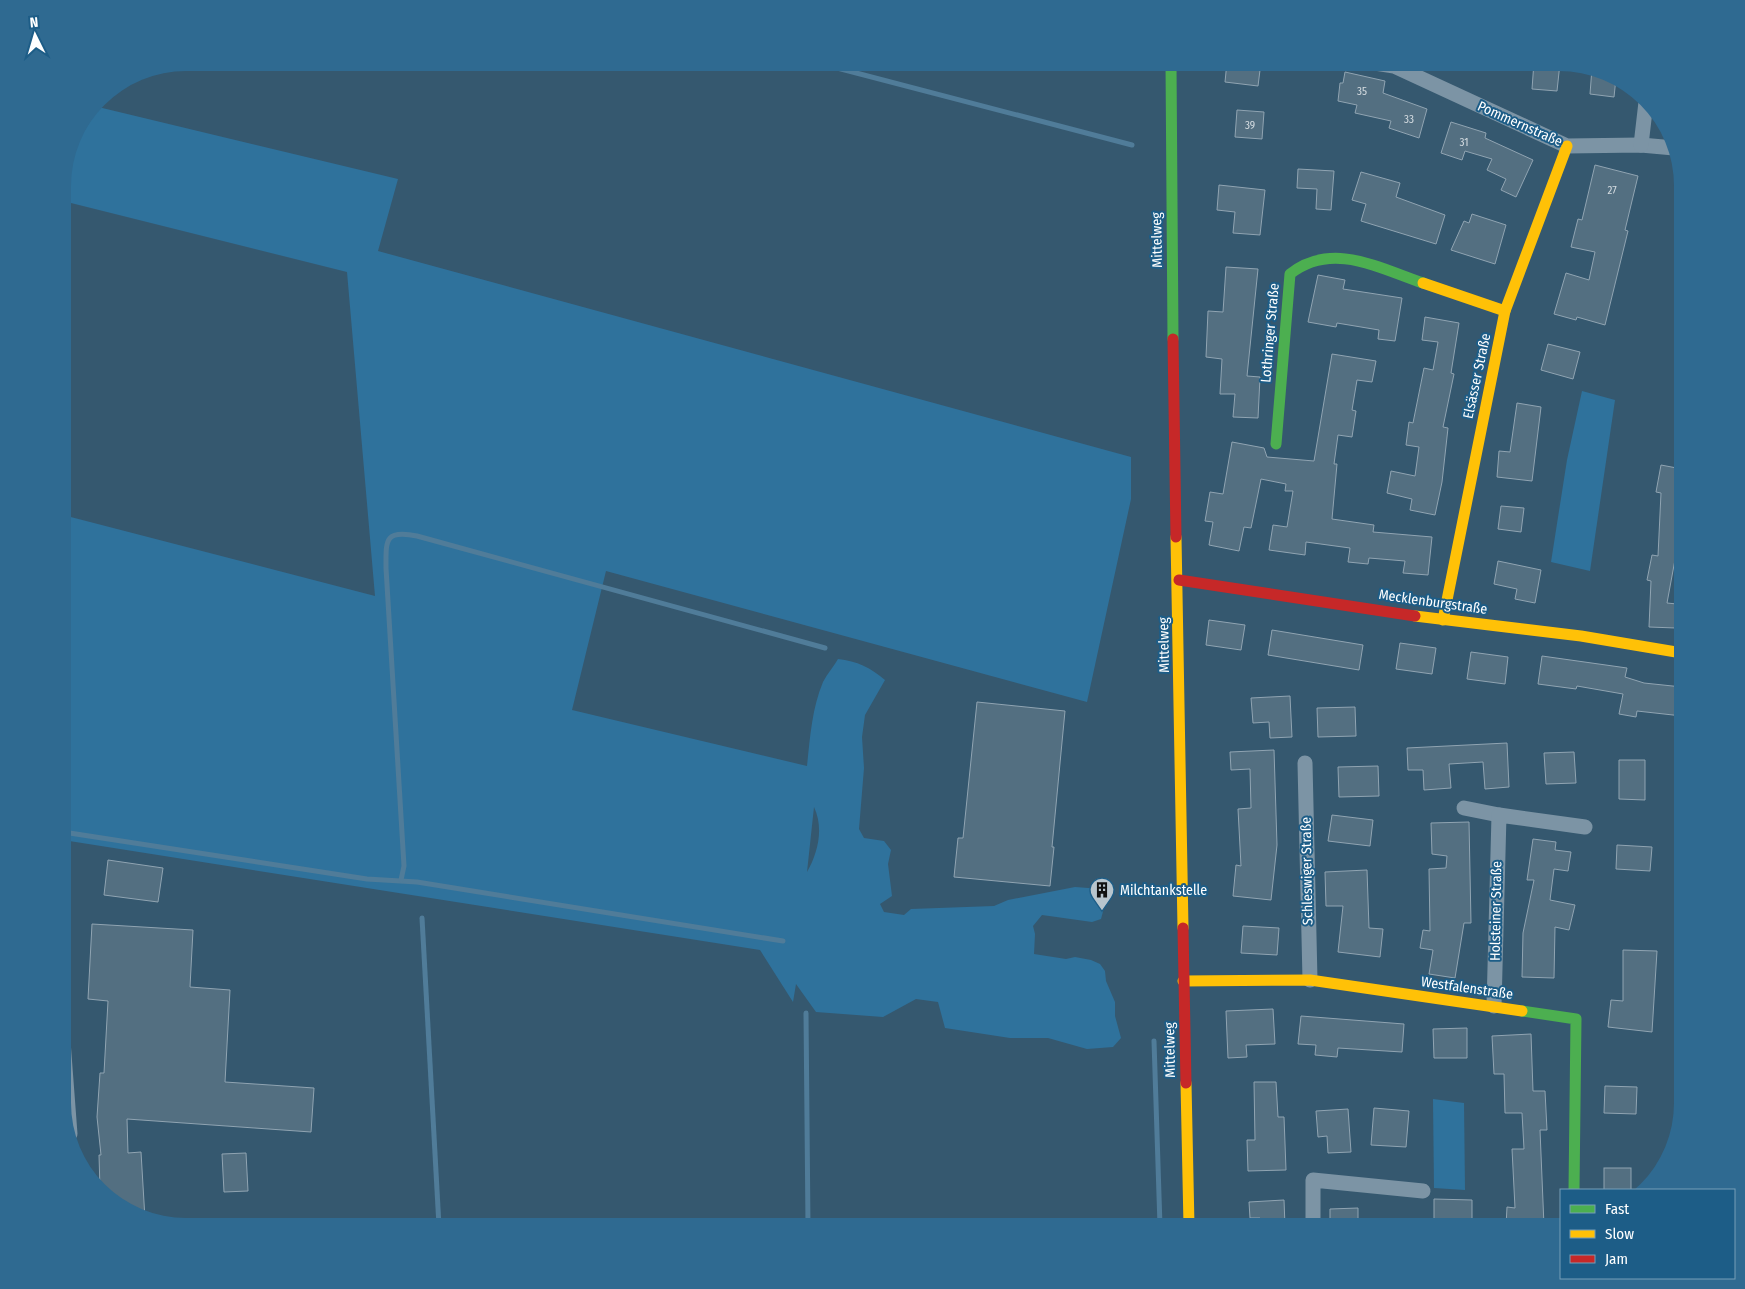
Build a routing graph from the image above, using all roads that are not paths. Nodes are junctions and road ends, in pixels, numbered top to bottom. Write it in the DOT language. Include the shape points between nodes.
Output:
graph roads {
  1 [pos="1171,71"];
  2 [pos="1405,71"];
  3 [pos="1645,110"];
  4 [pos="1641,145"];
  5 [pos="1567,146"];
  6 [pos="1667,147"];
  7 [pos="1505,311"];
  8 [pos="1276,444"];
  9 [pos="1179,580"];
  10 [pos="1443,620"];
  11 [pos="1674,652"];
  12 [pos="1305,763"];
  13 [pos="1464,808"];
  14 [pos="1499,815"];
  15 [pos="1585,827"];
  16 [pos="1310,980"];
  17 [pos="1184,982"];
  18 [pos="1494,1006"];
  19 [pos="1574,1189"];
  20 [pos="1423,1190"];
  21 [pos="1189,1218"];
  22 [pos="1314,1218"];
  1 -- 9 [label="street, Mittelweg" via="1174,423"];
  2 -- 5 [label="street, Pommernstraße"];
  3 -- 4 [label="street"];
  4 -- 5 [label="street, Pommernstraße"];
  4 -- 6 [label="street, Pommernstraße"];
  5 -- 7 [label="street, Elsässer Straße"];
  7 -- 8 [label="street, Lothringer Straße" via="1346,257 1322,257 1300,265 1290,274"];
  7 -- 10 [label="street, Elsässer Straße"];
  9 -- 10 [label="street, Mecklenburgstraße"];
  9 -- 17 [label="street, Mittelweg"];
  10 -- 11 [label="street, Mecklenburgstraße" via="1581,636"];
  12 -- 16 [label="street, Schleswiger Straße"];
  13 -- 14 [label="street"];
  14 -- 15 [label="street"];
  14 -- 18 [label="street, Holsteiner Straße"];
  16 -- 17 [label="street, Westfalenstraße"];
  16 -- 18 [label="street, Westfalenstraße"];
  17 -- 21 [label="street, Mittelweg"];
  18 -- 19 [label="street, Westfalenstraße" via="1576,1019"];
  20 -- 22 [label="street" via="1313,1180"];
}
